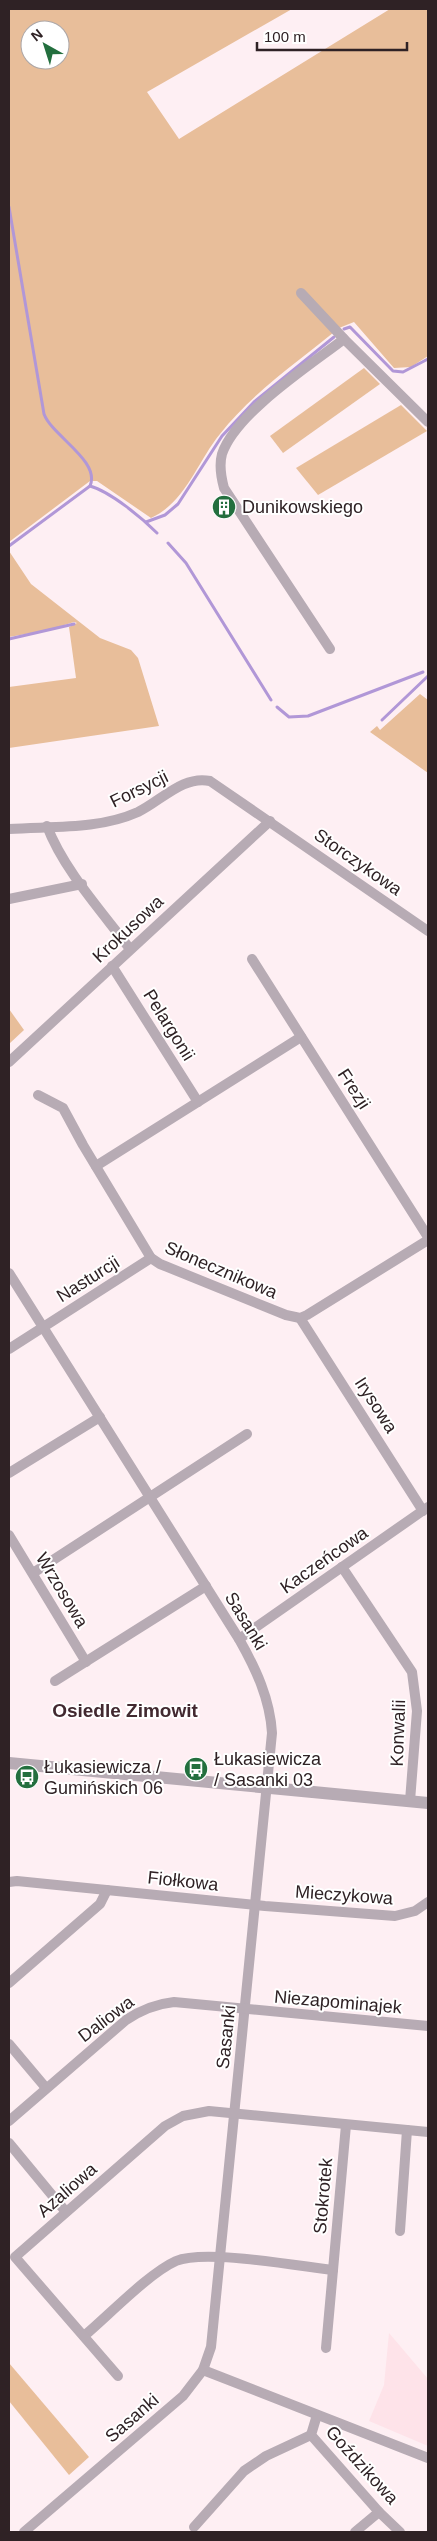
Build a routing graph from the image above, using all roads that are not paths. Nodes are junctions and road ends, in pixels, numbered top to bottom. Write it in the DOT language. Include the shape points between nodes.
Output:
graph roads {
  1 [pos="301,293"];
  2 [pos="344,340"];
  3 [pos="428,422"];
  4 [pos="330,649"];
  5 [pos="270,821"];
  6 [pos="47,826"];
  7 [pos="9,829"];
  8 [pos="82,884"];
  9 [pos="9,899"];
  10 [pos="428,931"];
  11 [pos="130,950"];
  12 [pos="252,959"];
  13 [pos="112,966"];
  14 [pos="301,1038"];
  15 [pos="9,1062"];
  16 [pos="38,1095"];
  17 [pos="198,1102"];
  18 [pos="96,1166"];
  19 [pos="428,1238"];
  20 [pos="151,1258"];
  21 [pos="9,1273"];
  22 [pos="300,1318"];
  23 [pos="43,1327"];
  24 [pos="9,1349"];
  25 [pos="100,1417"];
  26 [pos="247,1434"];
  27 [pos="9,1474"];
  28 [pos="150,1496"];
  29 [pos="426,1509"];
  30 [pos="9,1534"];
  31 [pos="342,1567"];
  32 [pos="32,1573"];
  33 [pos="206,1586"];
  34 [pos="239,1639"];
  35 [pos="86,1662"];
  36 [pos="55,1681"];
  37 [pos="9,1763"];
  38 [pos="267,1787"];
  39 [pos="410,1801"];
  40 [pos="428,1803"];
  41 [pos="9,1882"];
  42 [pos="107,1890"];
  43 [pos="428,1902"];
  44 [pos="255,1905"];
  45 [pos="9,1983"];
  46 [pos="245,2010"];
  47 [pos="428,2026"];
  48 [pos="9,2044"];
  49 [pos="46,2088"];
  50 [pos="235,2114"];
  51 [pos="9,2121"];
  52 [pos="346,2124"];
  53 [pos="407,2130"];
  54 [pos="428,2132"];
  55 [pos="9,2143"];
  56 [pos="66,2212"];
  57 [pos="400,2232"];
  58 [pos="12,2254"];
  59 [pos="221,2257"];
  60 [pos="333,2270"];
  61 [pos="84,2336"];
  62 [pos="326,2348"];
  63 [pos="203,2370"];
  64 [pos="118,2376"];
  65 [pos="317,2415"];
  66 [pos="311,2435"];
  67 [pos="428,2458"];
  68 [pos="379,2512"];
  69 [pos="194,2527"];
  70 [pos="24,2532"];
  71 [pos="355,2532"];
  72 [pos="400,2532"];
  1 -- 2 [label="street"];
  2 -- 3 [label="street"];
  2 -- 4 [label="street" via="257,408 227,443 220,464 224,488"];
  5 -- 6 [label="street, Forsycji" via="219,786 203,780 185,784 139,811 113,821"];
  5 -- 10 [label="street, Storczykowa"];
  5 -- 11 [label="street, Krokusowa"];
  6 -- 7 [label="street, Forsycji"];
  6 -- 8 [label="street"];
  8 -- 9 [label="street"];
  8 -- 11 [label="street"];
  11 -- 13 [label="street, Krokusowa"];
  12 -- 14 [label="street, Frezji"];
  13 -- 15 [label="street, Krokusowa"];
  13 -- 17 [label="street, Pelargonii"];
  14 -- 17 [label="street"];
  14 -- 19 [label="street, Frezji"];
  16 -- 18 [label="street, Słonecznikowa" via="63,1108"];
  17 -- 18 [label="street"];
  18 -- 20 [label="street, Słonecznikowa"];
  19 -- 22 [label="street"];
  20 -- 22 [label="street, Słonecznikowa" via="265,1307"];
  20 -- 23 [label="street, Nasturcji"];
  21 -- 23 [label="street, Sasanki"];
  22 -- 29 [label="street, Irysowa"];
  23 -- 24 [label="street"];
  23 -- 25 [label="street, Sasanki"];
  25 -- 27 [label="street"];
  25 -- 28 [label="street, Sasanki"];
  26 -- 28 [label="street"];
  28 -- 32 [label="street"];
  28 -- 33 [label="street, Sasanki"];
  29 -- 31 [label="street, Kaczeńcowa"];
  30 -- 32 [label="street, Wrzosowa"];
  31 -- 34 [label="street, Kaczeńcowa"];
  31 -- 39 [label="street, Konwalii" via="412,1672 417,1711"];
  32 -- 35 [label="street, Wrzosowa"];
  33 -- 34 [label="street, Sasanki"];
  33 -- 35 [label="street"];
  34 -- 38 [label="street, Sasanki" via="254,1666 269,1708 272,1734"];
  35 -- 36 [label="street"];
  37 -- 38 [label="street"];
  38 -- 39 [label="street"];
  38 -- 44 [label="street, Sasanki"];
  39 -- 40 [label="street"];
  41 -- 42 [label="street, Fiołkowa"];
  42 -- 44 [label="street, Fiołkowa"];
  42 -- 45 [label="street" via="95,1909"];
  43 -- 44 [label="street, Mieczykowa" via="415,1911 395,1916"];
  44 -- 46 [label="street, Sasanki"];
  46 -- 47 [label="street, Niezapominajek"];
  46 -- 49 [label="street, Daliowa" via="174,2002 149,2007 126,2020"];
  46 -- 50 [label="street, Sasanki"];
  48 -- 49 [label="street"];
  49 -- 51 [label="street, Daliowa"];
  50 -- 52 [label="street"];
  50 -- 56 [label="street, Azaliowa" via="200,2111 173,2120"];
  50 -- 59 [label="street, Sasanki"];
  52 -- 53 [label="street"];
  52 -- 60 [label="street, Stokrotek"];
  53 -- 54 [label="street"];
  53 -- 57 [label="street"];
  55 -- 56 [label="street"];
  56 -- 58 [label="street, Azaliowa"];
  58 -- 61 [label="street, Azaliowa"];
  59 -- 60 [label="street"];
  59 -- 61 [label="street" via="195,2256 169,2264"];
  59 -- 63 [label="street, Sasanki" via="211,2347"];
  60 -- 62 [label="street, Stokrotek"];
  61 -- 64 [label="street, Azaliowa"];
  63 -- 65 [label="street, Goździkowa"];
  63 -- 70 [label="street, Sasanki" via="183,2396"];
  65 -- 66 [label="street, Goździkowa"];
  65 -- 67 [label="street, Goździkowa"];
  66 -- 68 [label="street, Goździkowa"];
  66 -- 69 [label="street" via="266,2456 244,2471"];
  68 -- 71 [label="street"];
  68 -- 72 [label="street, Goździkowa"];
}
